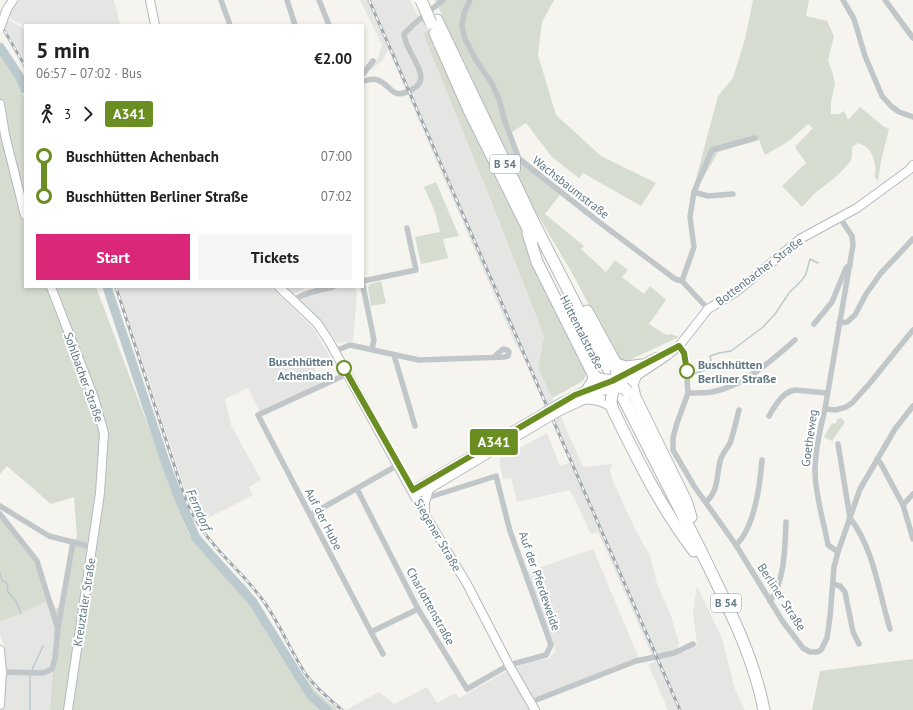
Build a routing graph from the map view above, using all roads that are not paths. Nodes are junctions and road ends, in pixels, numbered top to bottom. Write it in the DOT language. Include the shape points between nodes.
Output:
graph roads {
  1 [pos="13,0"];
  2 [pos="150,0"];
  3 [pos="221,0"];
  4 [pos="287,0"];
  5 [pos="319,0"];
  6 [pos="421,0"];
  7 [pos="429,0"];
  8 [pos="443,0"];
  9 [pos="470,0"];
  10 [pos="843,0"];
  11 [pos="885,0"];
  12 [pos="434,22"];
  13 [pos="155,24"];
  14 [pos="230,24"];
  15 [pos="295,24"];
  16 [pos="329,24"];
  17 [pos="0,28"];
  18 [pos="913,38"];
  19 [pos="373,61"];
  20 [pos="364,73"];
  21 [pos="364,81"];
  22 [pos="0,104"];
  23 [pos="913,117"];
  24 [pos="755,138"];
  25 [pos="912,169"];
  26 [pos="694,192"];
  27 [pos="732,194"];
  28 [pos="24,211"];
  29 [pos="840,218"];
  30 [pos="529,223"];
  31 [pos="407,228"];
  32 [pos="913,239"];
  33 [pos="850,265"];
  34 [pos="364,281"];
  35 [pos="682,281"];
  36 [pos="50,288"];
  37 [pos="280,288"];
  38 [pos="328,288"];
  39 [pos="363,288"];
  40 [pos="294,300"];
  41 [pos="708,309"];
  42 [pos="839,323"];
  43 [pos="814,324"];
  44 [pos="913,330"];
  45 [pos="795,340"];
  46 [pos="679,346"];
  47 [pos="372,349"];
  48 [pos="335,351"];
  49 [pos="394,355"];
  50 [pos="494,357"];
  51 [pos="642,365"];
  52 [pos="347,374"];
  53 [pos="614,382"];
  54 [pos="587,393"];
  55 [pos="688,393"];
  56 [pos="827,393"];
  57 [pos="611,403"];
  58 [pos="913,406"];
  59 [pos="825,409"];
  60 [pos="739,410"];
  61 [pos="769,416"];
  62 [pos="540,418"];
  63 [pos="415,426"];
  64 [pos="838,444"];
  65 [pos="877,459"];
  66 [pos="762,460"];
  67 [pos="398,466"];
  68 [pos="357,489"];
  69 [pos="413,490"];
  70 [pos="100,493"];
  71 [pos="428,493"];
  72 [pos="913,494"];
  73 [pos="706,502"];
  74 [pos="903,505"];
  75 [pos="0,506"];
  76 [pos="424,513"];
  77 [pos="0,514"];
  78 [pos="310,515"];
  79 [pos="850,518"];
  80 [pos="786,522"];
  81 [pos="913,540"];
  82 [pos="73,542"];
  83 [pos="736,545"];
  84 [pos="92,547"];
  85 [pos="697,550"];
  86 [pos="838,552"];
  87 [pos="833,584"];
  88 [pos="770,601"];
  89 [pos="418,609"];
  90 [pos="58,628"];
  91 [pos="890,629"];
  92 [pos="371,632"];
  93 [pos="693,644"];
  94 [pos="859,644"];
  95 [pos="0,650"];
  96 [pos="383,654"];
  97 [pos="509,665"];
  98 [pos="2,672"];
  99 [pos="531,702"];
  100 [pos="0,705"];
  101 [pos="68,710"];
  102 [pos="535,710"];
  103 [pos="757,710"];
  104 [pos="764,710"];
  1 -- 17 [label="street, bridge"];
  2 -- 13 [label="street"];
  3 -- 14 [label="street"];
  4 -- 15 [label="street"];
  5 -- 16 [label="street"];
  6 -- 12 [label="highway, Hüttentalstraße / B 54, bridge"];
  7 -- 12 [label="highway, Hüttentalstraße / B 54"];
  8 -- 21 [label="street" via="404,34 420,72 421,81 418,86 402,94 390,90 378,80"];
  9 -- 35 [label="street, Wachsbaumstraße" via="462,26 465,39 499,99 519,159 675,279"];
  10 -- 23 [label="street" via="854,19 865,56 882,96 899,112"];
  11 -- 18 [label="street"];
  12 -- 30 [label="highway, Hüttentalstraße / B 54" via="469,110"];
  19 -- 20 [label="street"];
  22 -- 28 [label="street"];
  24 -- 26 [label="street" via="712,150"];
  25 -- 29 [label="street, Bottenbacher Straße"];
  26 -- 27 [label="street" via="708,196"];
  26 -- 35 [label="street" via="690,217 694,247"];
  29 -- 33 [label="street, Goetheweg" via="852,236"];
  29 -- 41 [label="street, Bottenbacher Straße" via="800,239 736,292"];
  30 -- 53 [label="highway" via="557,256"];
  30 -- 53 [label="highway" via="537,262"];
  30 -- 85 [label="highway, Hüttentalstraße / B 54"];
  31 -- 34 [label="street" via="416,270"];
  32 -- 42 [label="street" via="881,273 855,315 847,322"];
  33 -- 42 [label="street, Goetheweg"];
  33 -- 43 [label="street" via="846,268 832,302"];
  35 -- 41 [label="street, Wachsbaumstraße"];
  36 -- 70 [label="street, Sohlbacher Straße" via="94,398 104,433"];
  37 -- 40 [label="street, Siegener Straße"];
  38 -- 40 [label="street"];
  39 -- 47 [label="street" via="374,340"];
  40 -- 48 [label="street, Siegener Straße" via="317,323"];
  41 -- 46 [label="street, Bottenbacher Straße"];
  42 -- 56 [label="street, Goetheweg"];
  44 -- 59 [label="street" via="852,403 836,410"];
  45 -- 55 [label="street" via="760,370 736,384 713,392"];
  46 -- 51 [label="street, Bottenbacher Straße"];
  46 -- 53 [label="street, Bottenbacher Straße" via="668,355"];
  46 -- 55 [label="street, Berliner Straße" via="686,362"];
  47 -- 48 [label="street" via="350,345"];
  47 -- 49 [label="street"];
  48 -- 52 [label="street, Siegener Straße"];
  49 -- 50 [label="street" via="419,360"];
  49 -- 63 [label="street"];
  51 -- 53 [label="highway" via="626,367"];
  52 -- 67 [label="street, Siegener Straße"];
  52 -- 78 [label="street, Auf der Hube" via="258,414"];
  53 -- 54 [label="street, Bottenbacher Straße"];
  53 -- 54 [label="highway" via="593,381"];
  53 -- 57 [label="highway, bridge"];
  53 -- 85 [label="highway" via="686,501"];
  54 -- 57 [label="highway"];
  54 -- 62 [label="street, Bottenbacher Straße, bridge"];
  55 -- 73 [label="street, Berliner Straße" via="676,423 673,450"];
  56 -- 59 [label="street, Goetheweg"];
  56 -- 61 [label="street" via="791,391 781,398"];
  57 -- 85 [label="highway" via="663,506 679,532"];
  58 -- 65 [label="street, Berliner Straße" via="895,428"];
  59 -- 86 [label="street, Goetheweg" via="815,460 815,473 828,545"];
  60 -- 73 [label="street" via="730,443 720,461 718,481"];
  62 -- 69 [label="street, Bottenbacher Straße"];
  62 -- 71 [label="street, Bottenbacher Straße"];
  64 -- 79 [label="street"];
  65 -- 74 [label="street"];
  65 -- 79 [label="street, Berliner Straße" via="860,489"];
  66 -- 83 [label="street" via="758,494 750,522"];
  67 -- 68 [label="street"];
  67 -- 69 [label="street, Siegener Straße"];
  68 -- 78 [label="street"];
  68 -- 89 [label="street, Charlottenstraße"];
  69 -- 71 [label="street, Bottenbacher Straße"];
  69 -- 76 [label="street, Siegener Straße"];
  70 -- 84 [label="street, Kreuztaler Straße"];
  71 -- 76 [label="street"];
  71 -- 97 [label="street, Auf der Pferdeweide" via="496,476 510,530 551,645 546,655"];
  72 -- 74 [label="street"];
  73 -- 83 [label="street, Berliner Straße"];
  74 -- 81 [label="street"];
  75 -- 82 [label="street" via="49,536"];
  76 -- 97 [label="street, Siegener Straße" via="467,584"];
  77 -- 90 [label="street" via="36,561"];
  78 -- 92 [label="street, Auf der Hube"];
  79 -- 86 [label="street, Berliner Straße"];
  79 -- 91 [label="street" via="856,525 873,566"];
  80 -- 88 [label="street" via="783,566 777,593"];
  82 -- 84 [label="street"];
  82 -- 90 [label="street"];
  83 -- 88 [label="street, Berliner Straße"];
  84 -- 101 [label="street, Kreuztaler Straße"];
  85 -- 103 [label="highway, Hüttentalstraße / B 54" via="743,660"];
  85 -- 104 [label="highway, Hüttentalstraße / B 54" via="728,608 750,658"];
  86 -- 87 [label="street, Berliner Straße"];
  87 -- 88 [label="street, Berliner Straße" via="827,638 821,650 817,652 803,648"];
  87 -- 94 [label="street" via="840,586 845,592 853,632"];
  89 -- 92 [label="street"];
  89 -- 97 [label="street, Charlottenstraße" via="467,690"];
  90 -- 98 [label="street" via="52,670 43,673"];
  92 -- 96 [label="street, Auf der Hube"];
  93 -- 99 [label="street" via="674,653 636,662"];
  95 -- 98 [label="street"];
  97 -- 99 [label="street, Siegener Straße"];
  98 -- 100 [label="street"];
  99 -- 102 [label="street, Siegener Straße"];
}
